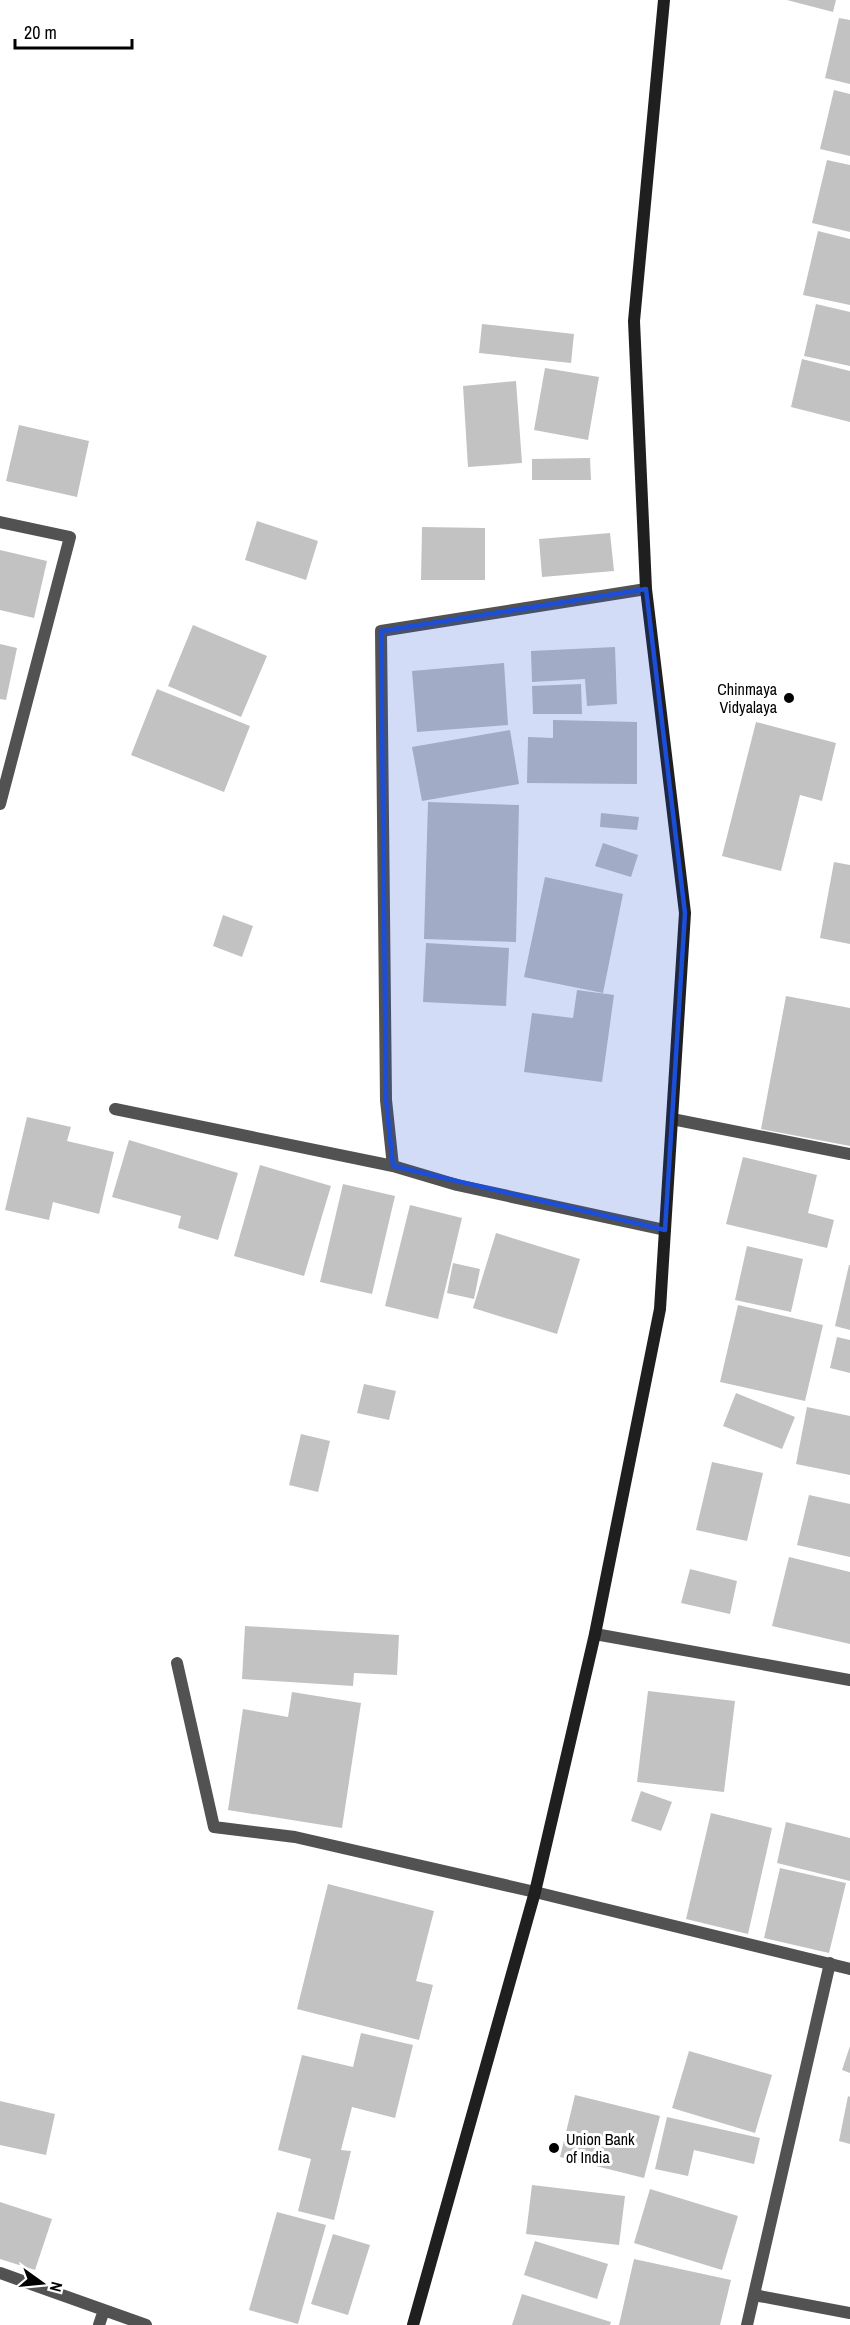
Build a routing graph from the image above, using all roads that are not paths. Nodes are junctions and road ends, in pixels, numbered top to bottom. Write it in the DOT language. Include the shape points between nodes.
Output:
graph roads {
  1 [pos="664,0"];
  2 [pos="0,522"];
  3 [pos="646,589"];
  4 [pos="0,804"];
  5 [pos="115,1109"];
  6 [pos="672,1119"];
  7 [pos="850,1154"];
  8 [pos="393,1166"];
  9 [pos="665,1230"];
  10 [pos="595,1634"];
  11 [pos="177,1663"];
  12 [pos="850,1680"];
  13 [pos="535,1892"];
  14 [pos="830,1963"];
  15 [pos="850,1969"];
  16 [pos="0,2273"];
  17 [pos="754,2295"];
  18 [pos="104,2310"];
  19 [pos="850,2313"];
  20 [pos="99,2325"];
  21 [pos="146,2325"];
  22 [pos="413,2325"];
  23 [pos="747,2325"];
  1 -- 3 [label="main road" via="634,321"];
  2 -- 4 [label="street" via="70,537"];
  3 -- 6 [label="main road" via="685,913"];
  3 -- 8 [label="street" via="381,631 386,1100"];
  5 -- 8 [label="street"];
  6 -- 7 [label="street"];
  6 -- 9 [label="main road"];
  8 -- 9 [label="street" via="457,1185"];
  9 -- 10 [label="main road" via="660,1309"];
  10 -- 12 [label="street"];
  10 -- 13 [label="main road"];
  11 -- 13 [label="street" via="214,1827 295,1837"];
  13 -- 14 [label="street"];
  13 -- 22 [label="main road"];
  14 -- 15 [label="street"];
  14 -- 17 [label="street"];
  16 -- 18 [label="street"];
  17 -- 19 [label="street"];
  17 -- 23 [label="street"];
  18 -- 20 [label="street"];
  18 -- 21 [label="street"];
}
